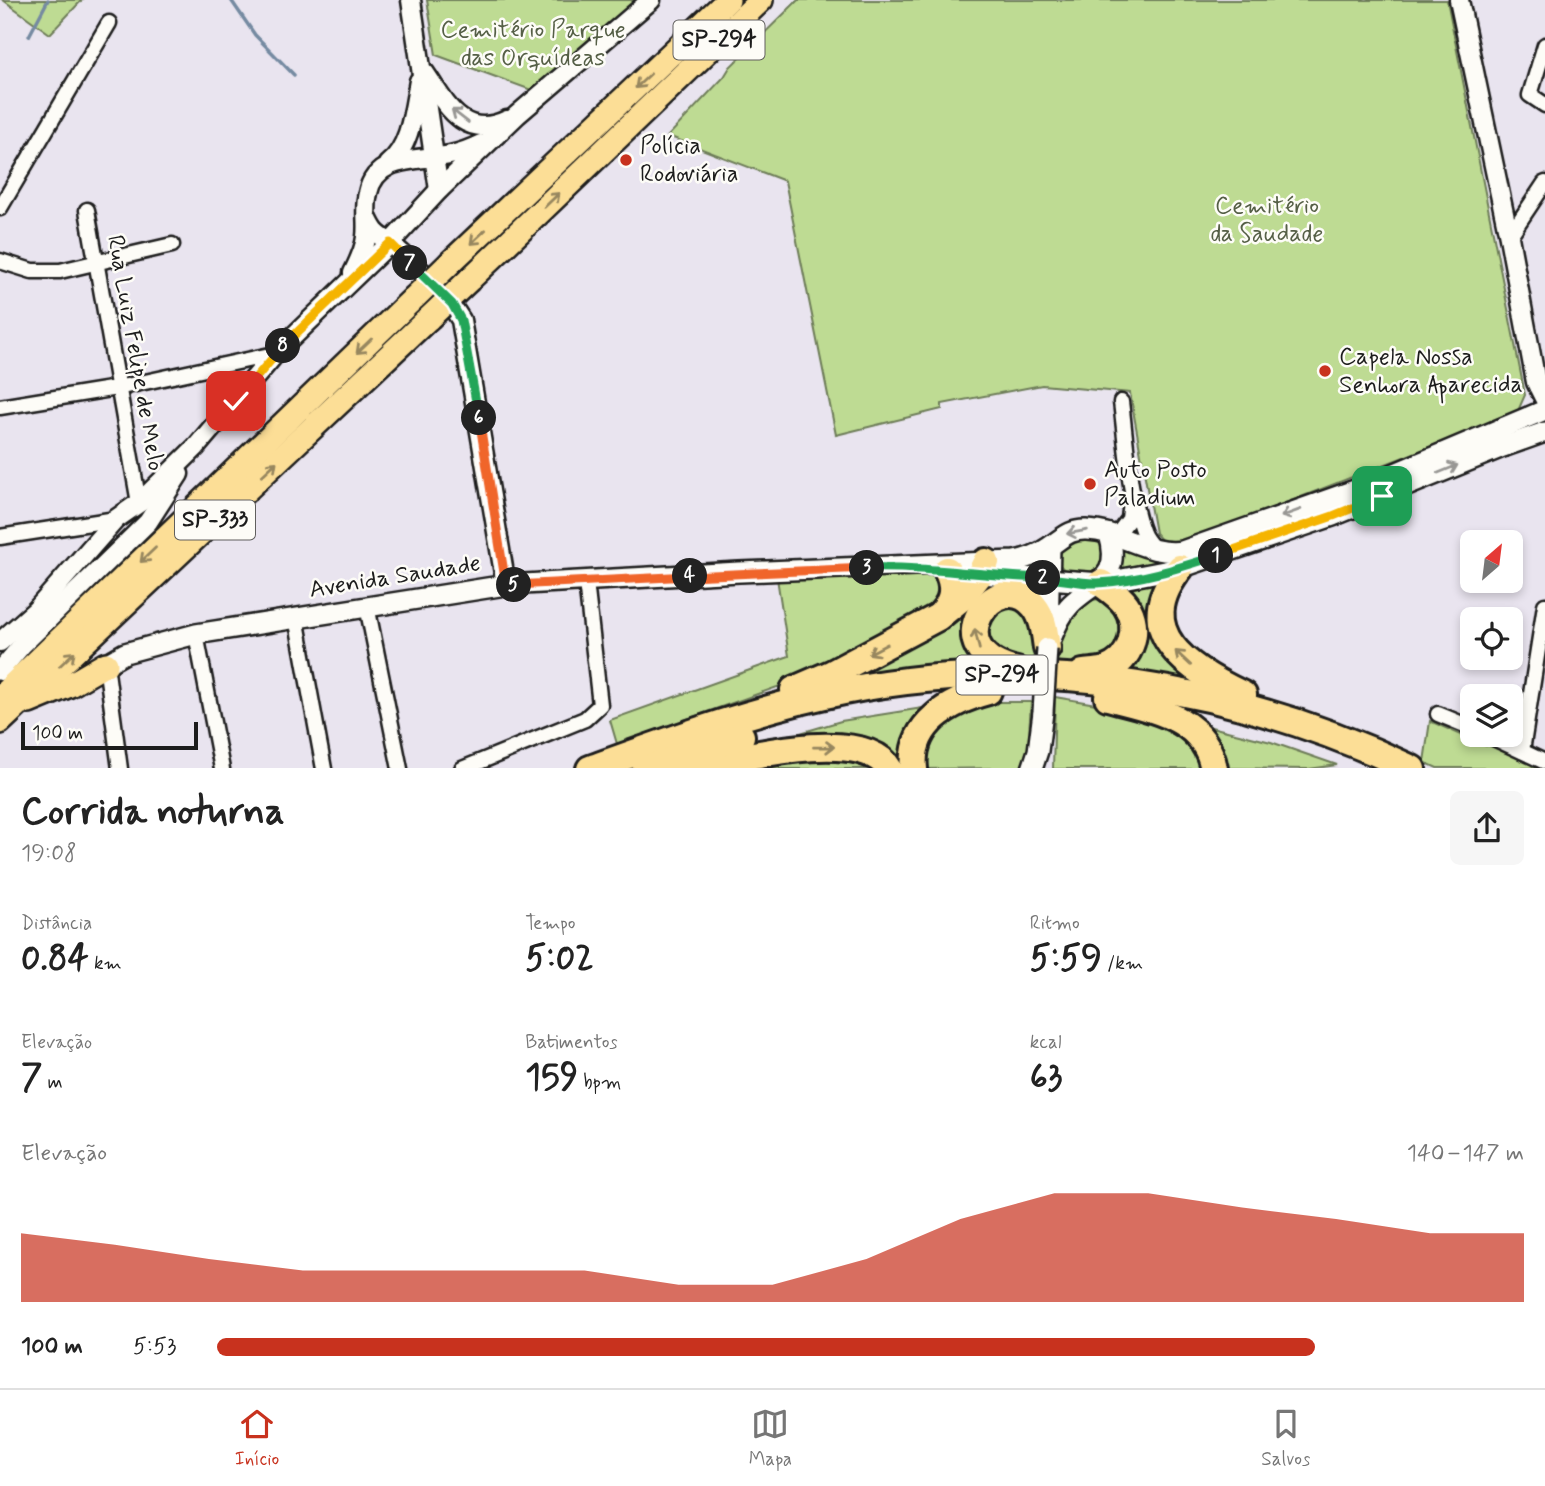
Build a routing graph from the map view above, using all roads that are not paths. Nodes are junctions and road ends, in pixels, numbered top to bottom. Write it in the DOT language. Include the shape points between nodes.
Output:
graph roads {
  1 [pos="411,0"];
  2 [pos="651,0"];
  3 [pos="728,0"];
  4 [pos="761,0"];
  5 [pos="1459,0"];
  6 [pos="108,23"];
  7 [pos="1545,45"];
  8 [pos="421,67"];
  9 [pos="1545,105"];
  10 [pos="517,115"];
  11 [pos="490,140"];
  12 [pos="433,157"];
  13 [pos="384,168"];
  14 [pos="1545,183"];
  15 [pos="439,190"];
  16 [pos="0,208"];
  17 [pos="87,210"];
  18 [pos="367,217"];
  19 [pos="1509,237"];
  20 [pos="390,243"];
  21 [pos="172,246"];
  22 [pos="0,261"];
  23 [pos="96,261"];
  24 [pos="349,280"];
  25 [pos="414,299"];
  26 [pos="429,318"];
  27 [pos="275,354"];
  28 [pos="117,388"];
  29 [pos="1122,402"];
  30 [pos="0,407"];
  31 [pos="1543,421"];
  32 [pos="196,447"];
  33 [pos="1132,482"];
  34 [pos="139,503"];
  35 [pos="116,519"];
  36 [pos="1112,535"];
  37 [pos="0,537"];
  38 [pos="1050,547"];
  39 [pos="1157,552"];
  40 [pos="908,566"];
  41 [pos="1180,568"];
  42 [pos="947,570"];
  43 [pos="989,571"];
  44 [pos="1049,578"];
  45 [pos="586,582"];
  46 [pos="1101,583"];
  47 [pos="506,585"];
  48 [pos="1050,604"];
  49 [pos="1545,605"];
  50 [pos="367,606"];
  51 [pos="296,617"];
  52 [pos="938,617"];
  53 [pos="196,634"];
  54 [pos="12,639"];
  55 [pos="1047,648"];
  56 [pos="1541,654"];
  57 [pos="107,664"];
  58 [pos="0,671"];
  59 [pos="1029,674"];
  60 [pos="1062,676"];
  61 [pos="988,691"];
  62 [pos="1108,698"];
  63 [pos="5,710"];
  64 [pos="1042,712"];
  65 [pos="1438,714"];
  66 [pos="1460,723"];
  67 [pos="1307,725"];
  68 [pos="677,738"];
  69 [pos="1513,747"];
  70 [pos="1522,751"];
  71 [pos="1545,762"];
  72 [pos="120,768"];
  73 [pos="222,768"];
  74 [pos="324,768"];
  75 [pos="400,768"];
  76 [pos="462,768"];
  77 [pos="590,768"];
  78 [pos="646,768"];
  79 [pos="685,768"];
  80 [pos="889,768"];
  81 [pos="914,768"];
  82 [pos="1032,768"];
  83 [pos="1047,768"];
  84 [pos="1214,768"];
  85 [pos="1371,768"];
  86 [pos="1412,768"];
  1 -- 8 [label="street"];
  2 -- 10 [label="street"];
  3 -- 25 [label="highway, SP-294, one-way, bridge"];
  26 -- 4 [label="highway, SP-294, one-way, bridge"];
  5 -- 19 [label="street"];
  6 -- 16 [label="street"];
  7 -- 9 [label="street" via="1530,95"];
  10 -- 8 [label="street, one-way" via="493,127 460,119"];
  8 -- 12 [label="street"];
  8 -- 13 [label="street" via="402,148"];
  10 -- 11 [label="street"];
  11 -- 12 [label="street" via="449,156"];
  11 -- 15 [label="street"];
  12 -- 13 [label="street"];
  12 -- 15 [label="street"];
  13 -- 18 [label="street" via="369,188"];
  14 -- 19 [label="street"];
  15 -- 20 [label="street"];
  17 -- 23 [label="street, Rua Luiz Felipe de Melo"];
  18 -- 20 [label="street" via="374,233"];
  18 -- 24 [label="street" via="364,246"];
  19 -- 31 [label="street" via="1536,382 1531,406"];
  20 -- 24 [label="street"];
  20 -- 47 [label="street" via="452,304 461,320"];
  21 -- 23 [label="street"];
  22 -- 23 [label="street" via="32,271 60,271"];
  23 -- 28 [label="street, Rua Luiz Felipe de Melo"];
  24 -- 27 [label="street"];
  25 -- 63 [label="highway, SP-333, one-way"];
  63 -- 26 [label="highway, SP-333, one-way"];
  27 -- 28 [label="street"];
  27 -- 32 [label="street"];
  28 -- 30 [label="street"];
  28 -- 34 [label="street, Rua Luiz Felipe de Melo"];
  29 -- 33 [label="street"];
  31 -- 39 [label="main road, one-way" via="1182,551"];
  41 -- 31 [label="main road, one-way" via="1333,516 1503,447"];
  32 -- 34 [label="street"];
  32 -- 54 [label="street" via="148,522"];
  33 -- 36 [label="street" via="1129,519"];
  33 -- 39 [label="street" via="1144,536"];
  34 -- 35 [label="street"];
  35 -- 37 [label="street"];
  35 -- 54 [label="street"];
  36 -- 38 [label="main road, one-way" via="1071,531"];
  36 -- 39 [label="main road"];
  36 -- 46 [label="main road" via="1113,556"];
  38 -- 43 [label="main road"];
  38 -- 44 [label="main road"];
  40 -- 42 [label="main road"];
  40 -- 43 [label="main road"];
  40 -- 45 [label="main road, Avenida Saudade"];
  41 -- 46 [label="main road"];
  67 -- 41 [label="highway, one-way" via="1202,674 1175,652 1160,616 1168,582"];
  42 -- 43 [label="main road"];
  42 -- 52 [label="highway" via="953,590 949,605"];
  43 -- 44 [label="main road"];
  43 -- 48 [label="main road" via="1039,591"];
  43 -- 52 [label="highway"];
  44 -- 46 [label="main road"];
  44 -- 48 [label="main road"];
  45 -- 47 [label="main road, Avenida Saudade"];
  45 -- 76 [label="street" via="600,705 585,719"];
  46 -- 55 [label="main road" via="1064,612"];
  46 -- 60 [label="highway" via="1126,604 1132,617 1132,641 1123,657 1105,670"];
  47 -- 50 [label="main road, Avenida Saudade"];
  48 -- 55 [label="main road"];
  49 -- 56 [label="street"];
  50 -- 51 [label="main road, Avenida Saudade"];
  50 -- 75 [label="street"];
  51 -- 53 [label="main road, Avenida Saudade"];
  51 -- 74 [label="street"];
  52 -- 68 [label="highway, one-way" via="831,674"];
  53 -- 57 [label="main road, Avenida Saudade" via="125,653"];
  53 -- 73 [label="street"];
  54 -- 58 [label="street"];
  59 -- 55 [label="highway, one-way" via="1004,668 984,656 975,634 980,611 998,597 1022,597 1040,615"];
  55 -- 64 [label="main road, bridge"];
  56 -- 70 [label="street"];
  57 -- 63 [label="highway" via="70,685"];
  57 -- 72 [label="street"];
  59 -- 60 [label="highway, SP-294"];
  59 -- 68 [label="highway, SP-294" via="866,687 804,700"];
  60 -- 67 [label="highway, SP-294" via="1182,691"];
  61 -- 62 [label="highway, SP-294"];
  61 -- 78 [label="highway, SP-294" via="858,706 776,725"];
  61 -- 81 [label="highway" via="959,701 933,718 916,743"];
  62 -- 84 [label="highway" via="1167,713 1186,723 1209,751"];
  62 -- 85 [label="highway, SP-294" via="1189,709 1268,728"];
  64 -- 82 [label="main road"];
  64 -- 83 [label="main road"];
  65 -- 66 [label="street"];
  67 -- 86 [label="highway, SP-294"];
  68 -- 77 [label="highway, SP-294"];
  69 -- 70 [label="street"];
  70 -- 71 [label="street"];
  79 -- 80 [label="highway, one-way" via="784,750 833,747 875,754"];
}
